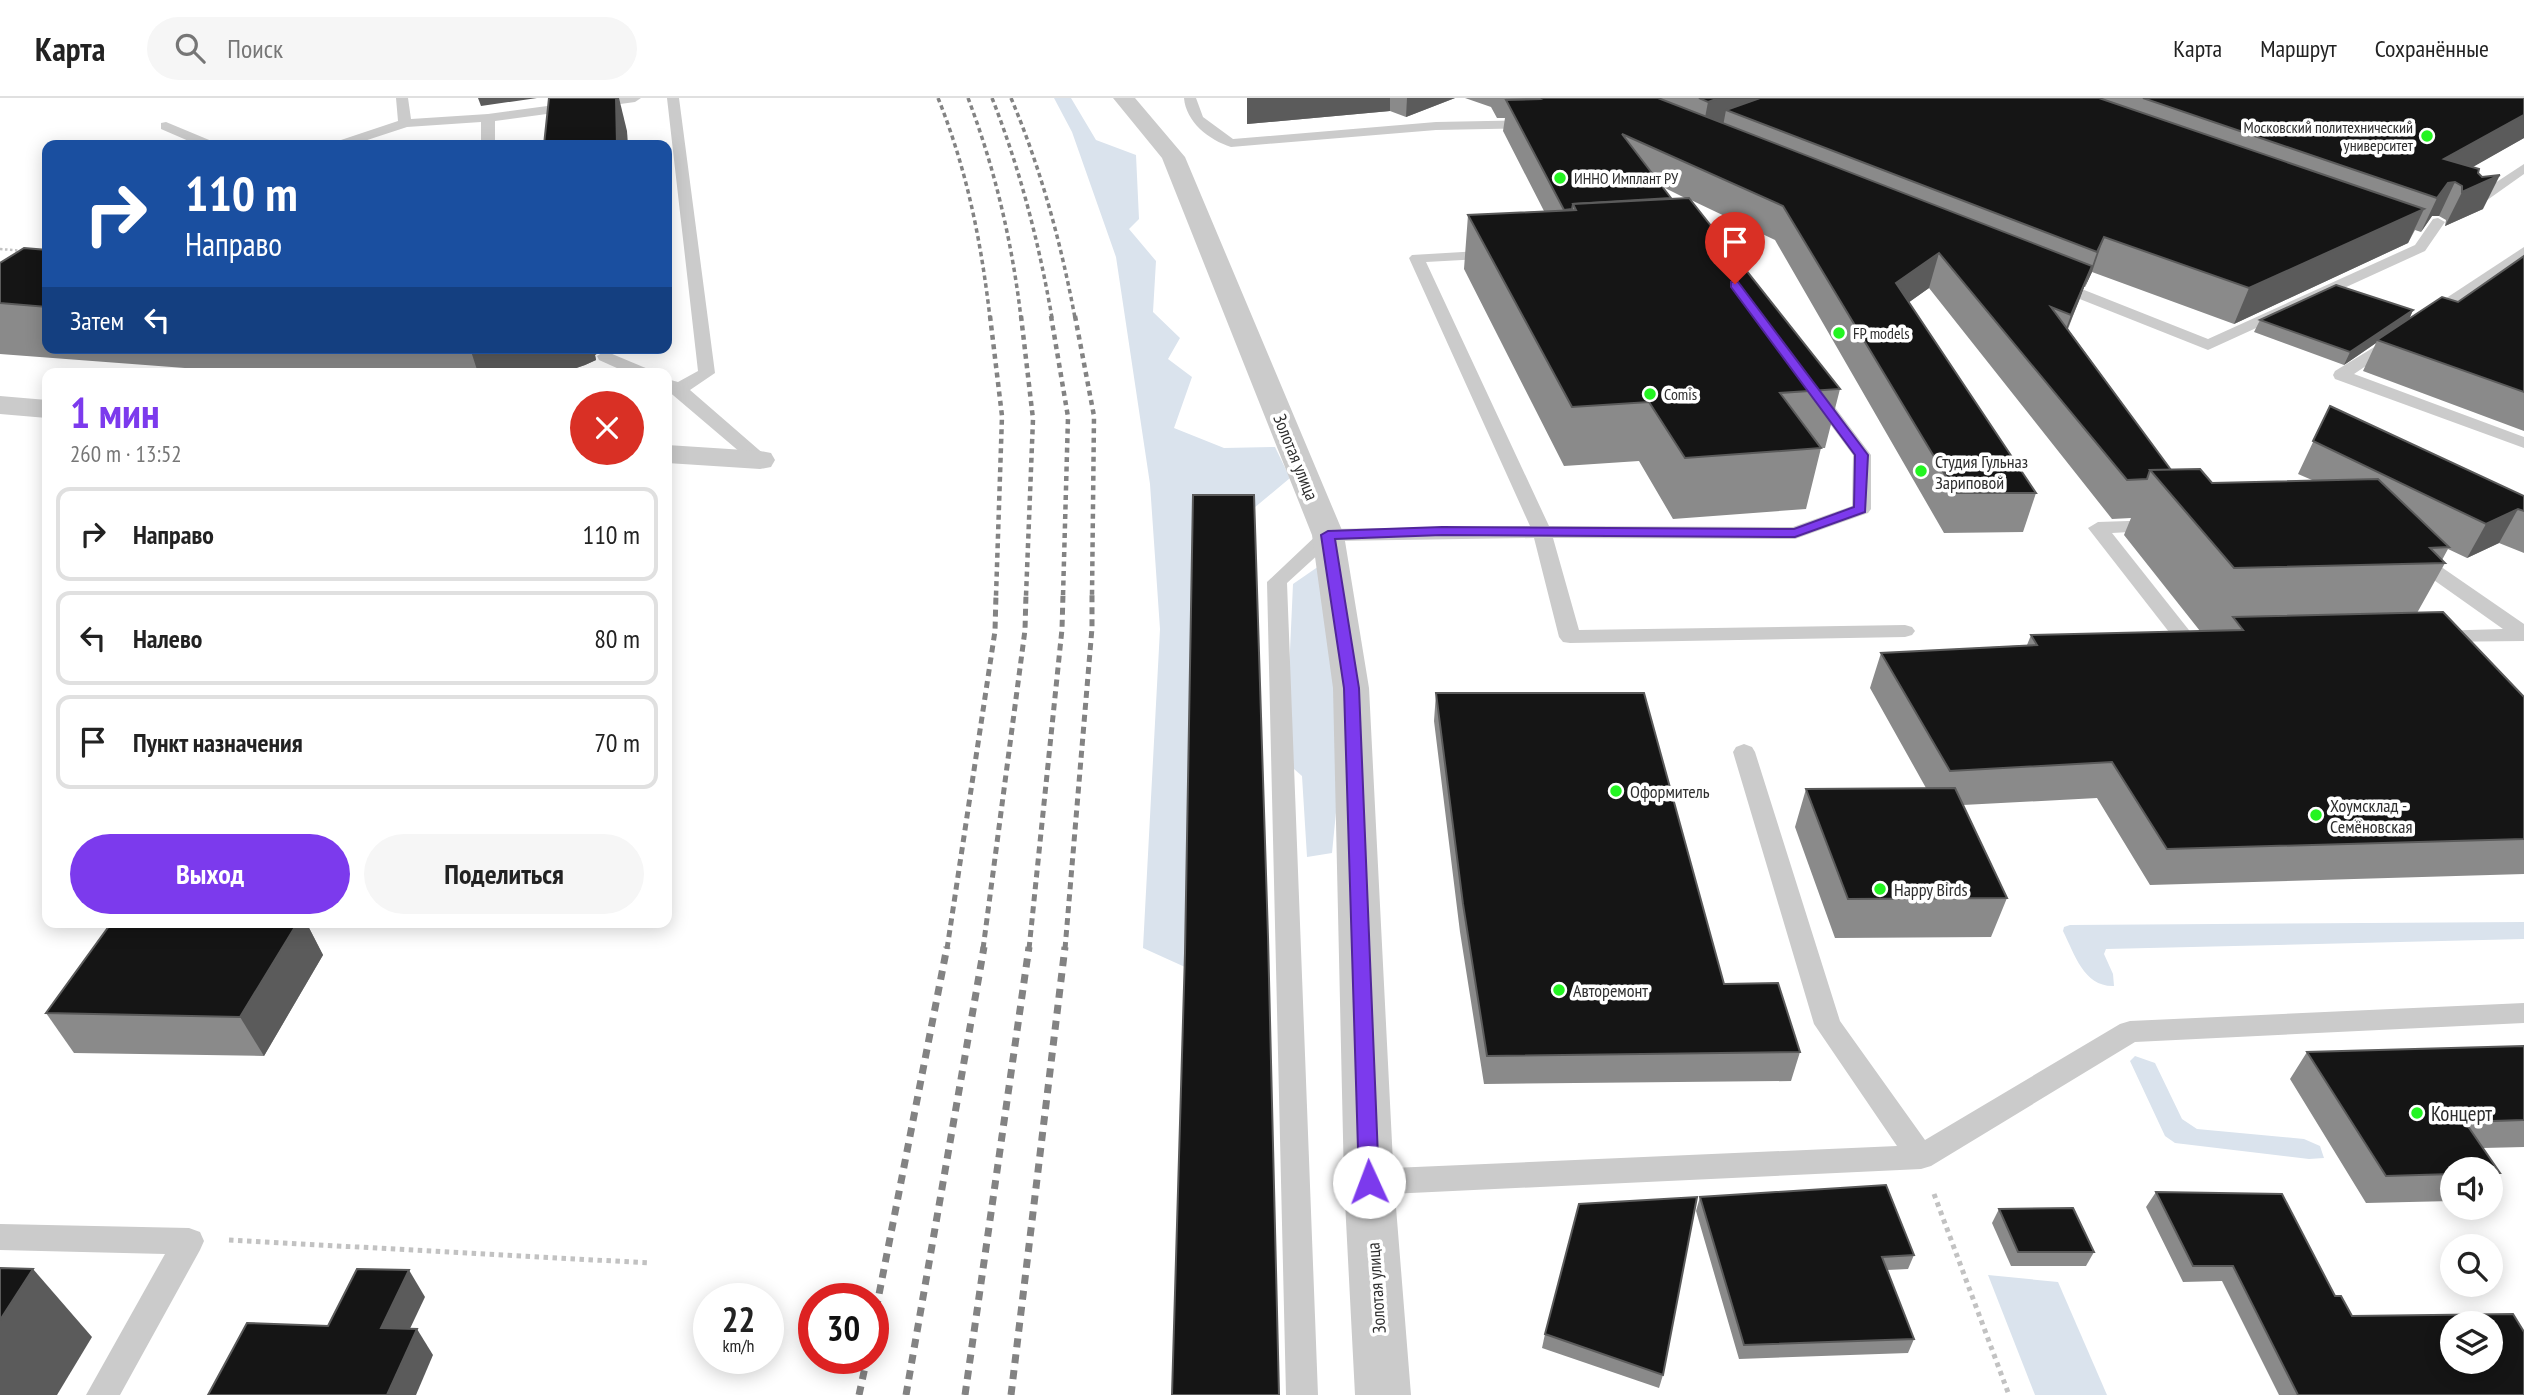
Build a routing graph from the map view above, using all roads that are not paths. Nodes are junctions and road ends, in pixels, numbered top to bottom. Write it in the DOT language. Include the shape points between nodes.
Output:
graph roads {
  1 [pos="401,98"];
  2 [pos="635,98"];
  3 [pos="673,98"];
  4 [pos="1124,98"];
  5 [pos="1190,98"];
  6 [pos="488,118"];
  7 [pos="405,123"];
  8 [pos="1538,124"];
  9 [pos="166,126"];
  10 [pos="198,140"];
  11 [pos="355,140"];
  12 [pos="488,140"];
  13 [pos="2524,168"];
  14 [pos="2471,205"];
  15 [pos="2438,222"];
  16 [pos="2524,252"];
  17 [pos="2039,277"];
  18 [pos="605,356"];
  19 [pos="631,368"];
  20 [pos="673,386"];
  21 [pos="0,405"];
  22 [pos="42,409"];
  23 [pos="2524,443"];
  24 [pos="672,454"];
  25 [pos="760,460"];
  26 [pos="2180,525"];
  27 [pos="1542,532"];
  28 [pos="1328,535"];
  29 [pos="2402,549"];
  30 [pos="1905,631"];
  31 [pos="2524,634"];
  32 [pos="2413,638"];
  33 [pos="2218,644"];
  34 [pos="1744,752"];
  35 [pos="2524,1013"];
  36 [pos="1920,1157"];
  37 [pos="1369,1182"];
  38 [pos="0,1237"];
  39 [pos="102,1395"];
  40 [pos="1302,1395"];
  41 [pos="1383,1395"];
  1 -- 7 [label="lane"];
  2 -- 6 [label="lane"];
  3 -- 20 [label="lane" via="707,373"];
  4 -- 28 [label="street, Золотая улица" via="1173,157"];
  5 -- 8 [label="lane" via="1206,129 1231,143 1436,126"];
  6 -- 7 [label="lane"];
  6 -- 12 [label="lane"];
  7 -- 11 [label="lane"];
  9 -- 10 [label="lane"];
  13 -- 14 [label="lane"];
  15 -- 17 [label="lane" via="2418,239 2420,248 2208,345"];
  16 -- 23 [label="lane" via="2341,376"];
  18 -- 19 [label="lane"];
  20 -- 25 [label="lane"];
  21 -- 22 [label="street"];
  24 -- 25 [label="street"];
  26 -- 33 [label="lane" via="2098,528 2190,645"];
  27 -- 27 [label="lane" via="1795,533 1861,509 1862,455 1703,242 1417,258"];
  27 -- 28 [label="lane"];
  27 -- 30 [label="lane" via="1570,637"];
  28 -- 37 [label="street, Золотая улица" via="1351,688"];
  28 -- 40 [label="lane" via="1277,582"];
  29 -- 31 [label="lane"];
  31 -- 32 [label="lane"];
  34 -- 36 [label="lane" via="1828,1024"];
  35 -- 36 [label="lane" via="2130,1032"];
  36 -- 37 [label="lane"];
  37 -- 41 [label="street, Золотая улица"];
  38 -- 39 [label="lane" via="189,1241"];
}
